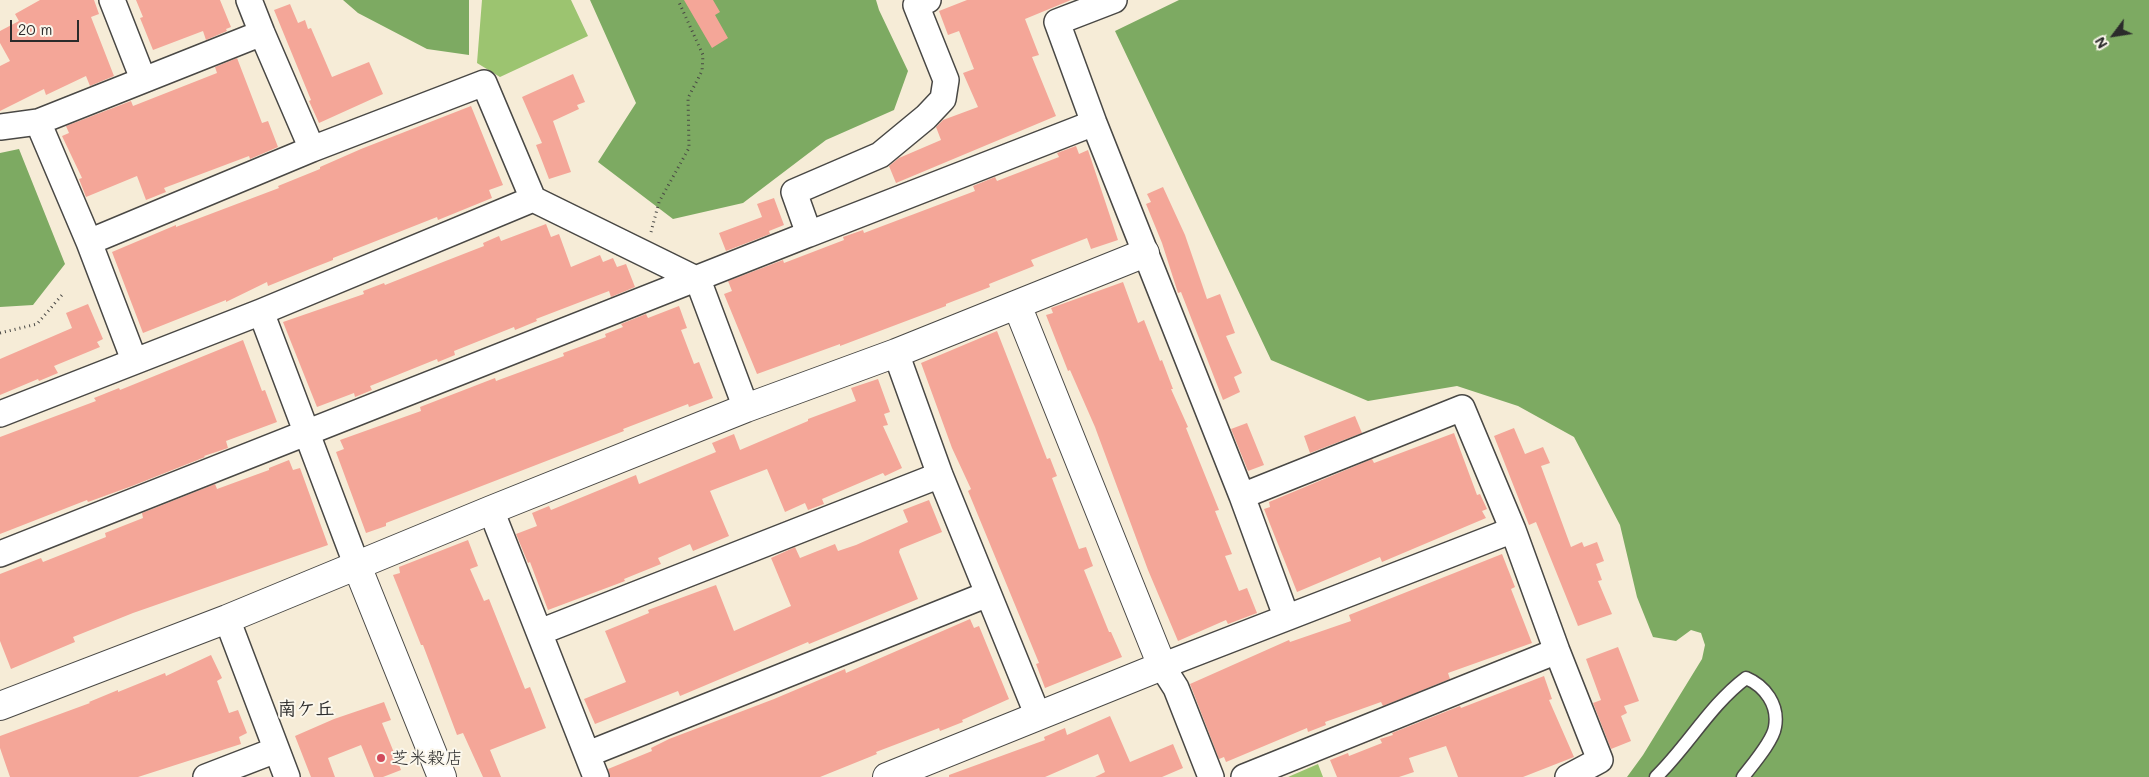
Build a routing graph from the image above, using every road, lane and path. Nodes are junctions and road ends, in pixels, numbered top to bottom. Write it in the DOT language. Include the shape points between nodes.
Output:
graph roads {
  1 [pos="112,0"];
  2 [pos="249,0"];
  3 [pos="678,0"];
  4 [pos="928,0"];
  5 [pos="1114,0"];
  6 [pos="262,33"];
  7 [pos="143,79"];
  8 [pos="38,122"];
  9 [pos="1094,123"];
  10 [pos="0,127"];
  11 [pos="312,149"];
  12 [pos="533,199"];
  13 [pos="809,234"];
  14 [pos="89,242"];
  15 [pos="1145,253"];
  16 [pos="644,254"];
  17 [pos="698,280"];
  18 [pos="62,296"];
  19 [pos="1017,305"];
  20 [pos="261,312"];
  21 [pos="0,332"];
  22 [pos="896,353"];
  23 [pos="134,360"];
  24 [pos="746,408"];
  25 [pos="0,414"];
  26 [pos="307,432"];
  27 [pos="940,475"];
  28 [pos="1242,496"];
  29 [pos="491,510"];
  30 [pos="1513,530"];
  31 [pos="0,554"];
  32 [pos="357,566"];
  33 [pos="988,594"];
  34 [pos="1286,616"];
  35 [pos="227,619"];
  36 [pos="540,632"];
  37 [pos="1556,651"];
  38 [pos="1162,666"];
  39 [pos="0,706"];
  40 [pos="1038,716"];
  41 [pos="276,750"];
  42 [pos="592,766"];
  43 [pos="206,777"];
  44 [pos="287,777"];
  45 [pos="442,777"];
  46 [pos="887,777"];
  47 [pos="1211,777"];
  48 [pos="1244,777"];
  49 [pos="1568,777"];
  50 [pos="1656,777"];
  51 [pos="1743,777"];
  1 -- 7 [label="street"];
  2 -- 6 [label="street"];
  3 -- 16 [label="path" via="702,56 702,71 688,98 689,148 658,202"];
  4 -- 13 [label="street" via="916,5 946,80 943,100 880,155 794,192"];
  5 -- 9 [label="street" via="1057,22"];
  6 -- 7 [label="street"];
  6 -- 11 [label="street"];
  7 -- 8 [label="street"];
  8 -- 10 [label="street"];
  8 -- 14 [label="street"];
  9 -- 13 [label="street"];
  9 -- 15 [label="street"];
  11 -- 12 [label="street" via="484,83"];
  11 -- 14 [label="street"];
  12 -- 16 [label="street"];
  12 -- 20 [label="street"];
  13 -- 17 [label="street"];
  14 -- 23 [label="street"];
  15 -- 19 [label="street"];
  15 -- 28 [label="street"];
  16 -- 17 [label="street"];
  17 -- 24 [label="street"];
  17 -- 26 [label="street"];
  18 -- 21 [label="path" via="36,324"];
  19 -- 22 [label="street"];
  19 -- 38 [label="street"];
  20 -- 23 [label="street"];
  20 -- 26 [label="street"];
  22 -- 24 [label="street"];
  22 -- 27 [label="street"];
  23 -- 25 [label="street"];
  24 -- 29 [label="street"];
  26 -- 31 [label="street"];
  26 -- 32 [label="street"];
  27 -- 33 [label="street"];
  27 -- 36 [label="street"];
  28 -- 30 [label="street" via="1462,408"];
  28 -- 34 [label="street"];
  29 -- 32 [label="street"];
  29 -- 36 [label="street"];
  30 -- 34 [label="street"];
  30 -- 37 [label="street"];
  32 -- 35 [label="street"];
  32 -- 45 [label="street"];
  33 -- 40 [label="street"];
  33 -- 42 [label="street"];
  34 -- 38 [label="street"];
  35 -- 39 [label="street"];
  35 -- 41 [label="street"];
  36 -- 42 [label="street"];
  37 -- 48 [label="street"];
  37 -- 49 [label="street" via="1600,760"];
  38 -- 40 [label="street"];
  38 -- 47 [label="street" via="1176,688"];
  40 -- 46 [label="street"];
  41 -- 43 [label="street"];
  41 -- 44 [label="street"];
  50 -- 51 [label="lane" via="1729,691 1746,678 1758,683 1769,695 1775,728"];
}
